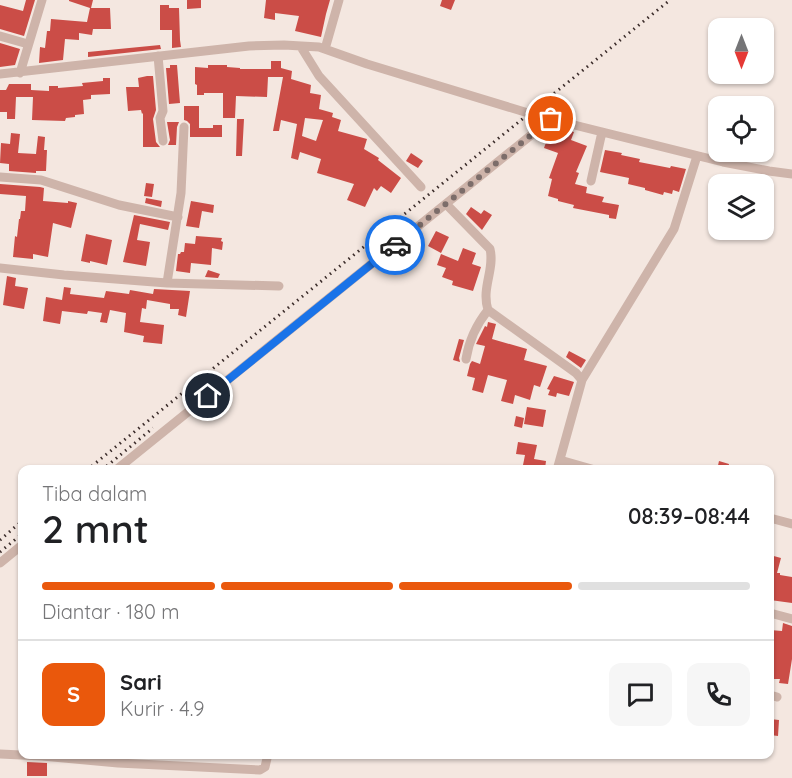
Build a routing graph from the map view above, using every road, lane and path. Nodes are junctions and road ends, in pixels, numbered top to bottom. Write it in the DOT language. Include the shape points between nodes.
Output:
graph roads {
  1 [pos="42,0"];
  2 [pos="339,0"];
  3 [pos="0,36"];
  4 [pos="28,44"];
  5 [pos="304,47"];
  6 [pos="322,48"];
  7 [pos="158,56"];
  8 [pos="21,70"];
  9 [pos="0,74"];
  10 [pos="551,119"];
  11 [pos="184,127"];
  12 [pos="602,132"];
  13 [pos="163,141"];
  14 [pos="697,156"];
  15 [pos="792,174"];
  16 [pos="0,177"];
  17 [pos="591,181"];
  18 [pos="421,187"];
  19 [pos="446,204"];
  20 [pos="178,217"];
  21 [pos="0,268"];
  22 [pos="167,283"];
  23 [pos="279,286"];
  24 [pos="488,310"];
  25 [pos="466,359"];
  26 [pos="582,380"];
  27 [pos="122,465"];
  28 [pos="559,465"];
  29 [pos="774,519"];
  30 [pos="792,524"];
  31 [pos="18,548"];
  32 [pos="0,563"];
  33 [pos="774,614"];
  34 [pos="792,619"];
  35 [pos="0,754"];
  36 [pos="18,755"];
  37 [pos="75,759"];
  38 [pos="267,759"];
  1 -- 4 [label="street"];
  2 -- 6 [label="street"];
  3 -- 4 [label="street"];
  4 -- 8 [label="street"];
  5 -- 6 [label="street"];
  5 -- 7 [label="street" via="249,46"];
  5 -- 18 [label="street" via="318,76"];
  6 -- 10 [label="street"];
  7 -- 8 [label="street"];
  7 -- 13 [label="street"];
  8 -- 9 [label="street"];
  10 -- 12 [label="street"];
  10 -- 19 [label="street"];
  11 -- 20 [label="street"];
  12 -- 14 [label="street"];
  12 -- 17 [label="street"];
  14 -- 15 [label="street"];
  14 -- 26 [label="street" via="674,229"];
  16 -- 20 [label="street" via="41,180 119,205"];
  19 -- 24 [label="street" via="490,249"];
  19 -- 27 [label="street"];
  20 -- 22 [label="street"];
  21 -- 22 [label="street"];
  22 -- 23 [label="street"];
  24 -- 25 [label="street" via="477,324"];
  24 -- 26 [label="street"];
  26 -- 28 [label="street"];
  29 -- 30 [label="street"];
  31 -- 32 [label="street"];
  33 -- 34 [label="street"];
  35 -- 36 [label="street"];
  37 -- 38 [label="street" via="260,770 265,768"];
}
